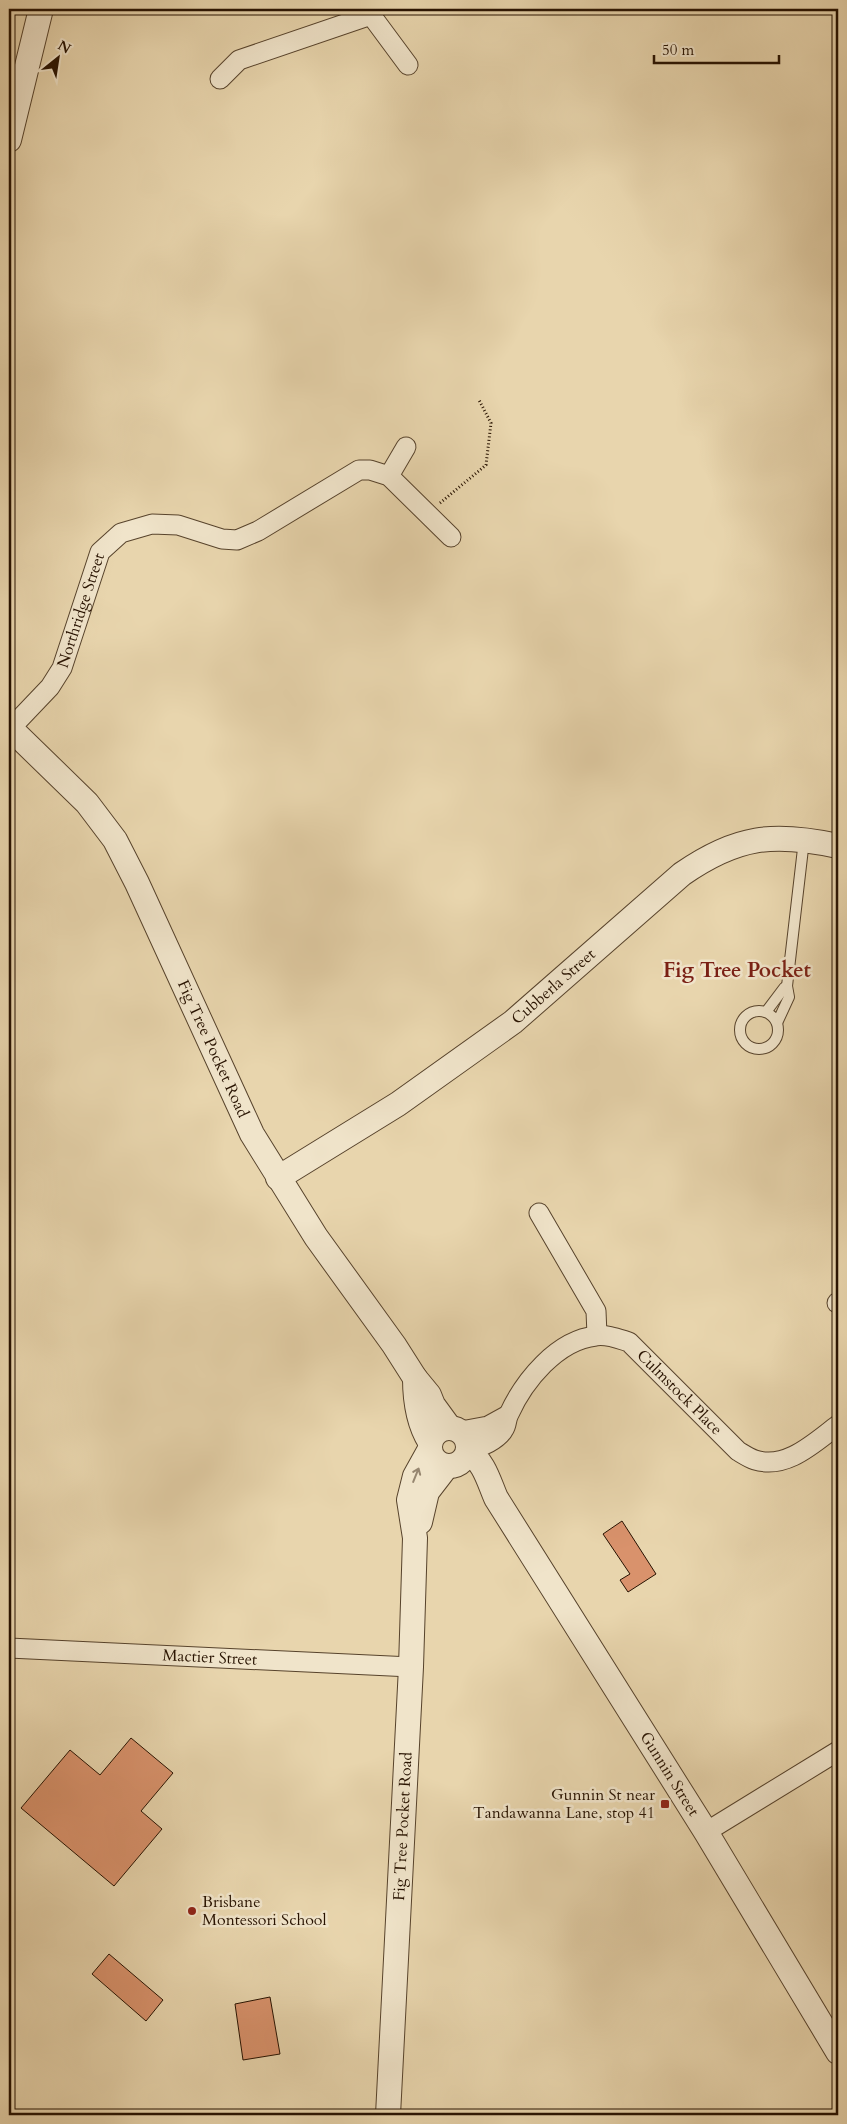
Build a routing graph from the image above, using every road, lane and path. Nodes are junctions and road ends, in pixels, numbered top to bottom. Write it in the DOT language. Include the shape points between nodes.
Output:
graph roads {
  1 [pos="41,9"];
  2 [pos="372,12"];
  3 [pos="408,65"];
  4 [pos="220,79"];
  5 [pos="9,140"];
  6 [pos="479,400"];
  7 [pos="406,447"];
  8 [pos="390,476"];
  9 [pos="431,516"];
  10 [pos="451,538"];
  11 [pos="10,728"];
  12 [pos="804,839"];
  13 [pos="838,846"];
  14 [pos="788,986"];
  15 [pos="766,1012"];
  16 [pos="777,1023"];
  17 [pos="278,1178"];
  18 [pos="539,1213"];
  19 [pos="597,1335"];
  20 [pos="415,1378"];
  21 [pos="838,1425"];
  22 [pos="430,1446"];
  23 [pos="458,1448"];
  24 [pos="416,1538"];
  25 [pos="9,1648"];
  26 [pos="411,1667"];
  27 [pos="838,1751"];
  28 [pos="706,1832"];
  29 [pos="838,2052"];
  30 [pos="388,2115"];
  1 -- 5 [label="street"];
  2 -- 3 [label="street"];
  2 -- 4 [label="street" via="239,60"];
  6 -- 9 [label="path" via="491,423 486,465"];
  7 -- 8 [label="street"];
  8 -- 9 [label="street"];
  8 -- 11 [label="street, Northridge Street" via="359,470 258,531 237,540 222,539 178,525 152,524 121,533 100,552 62,668 50,687"];
  9 -- 10 [label="street"];
  11 -- 17 [label="street, Fig Tree Pocket Road" via="87,803 115,840 252,1134"];
  12 -- 13 [label="street, Cubberla Street"];
  12 -- 14 [label="lane"];
  12 -- 17 [label="street, Cubberla Street" via="761,838 729,847 702,860 513,1022 398,1104"];
  14 -- 15 [label="lane"];
  14 -- 16 [label="lane" via="788,999"];
  15 -- 16 [label="lane"];
  15 -- 16 [label="lane" via="752,1012 742,1020 740,1033 746,1044 758,1050 770,1046 778,1036"];
  17 -- 20 [label="street, Fig Tree Pocket Road"];
  18 -- 19 [label="street" via="596,1311"];
  19 -- 21 [label="street, Culmstock Place" via="629,1342 738,1451 756,1460 778,1462 804,1451"];
  19 -- 23 [label="street, Culmstock Place" via="580,1339 556,1353 537,1369 508,1415"];
  20 -- 22 [label="street" via="415,1398 422,1430"];
  20 -- 23 [label="street, Fig Tree Pocket Road" via="429,1395"];
  22 -- 23 [label="street" via="436,1461"];
  24 -- 22 [label="street, Fig Tree Pocket Road, one-way" via="409,1500 415,1476"];
  23 -- 24 [label="street, Fig Tree Pocket Road" via="427,1492"];
  23 -- 28 [label="street, Gunnin Street" via="496,1498"];
  24 -- 26 [label="street, Fig Tree Pocket Road"];
  25 -- 26 [label="street, Mactier Street"];
  26 -- 30 [label="street, Fig Tree Pocket Road"];
  27 -- 28 [label="street"];
  28 -- 29 [label="street, Gunnin Street"];
}
